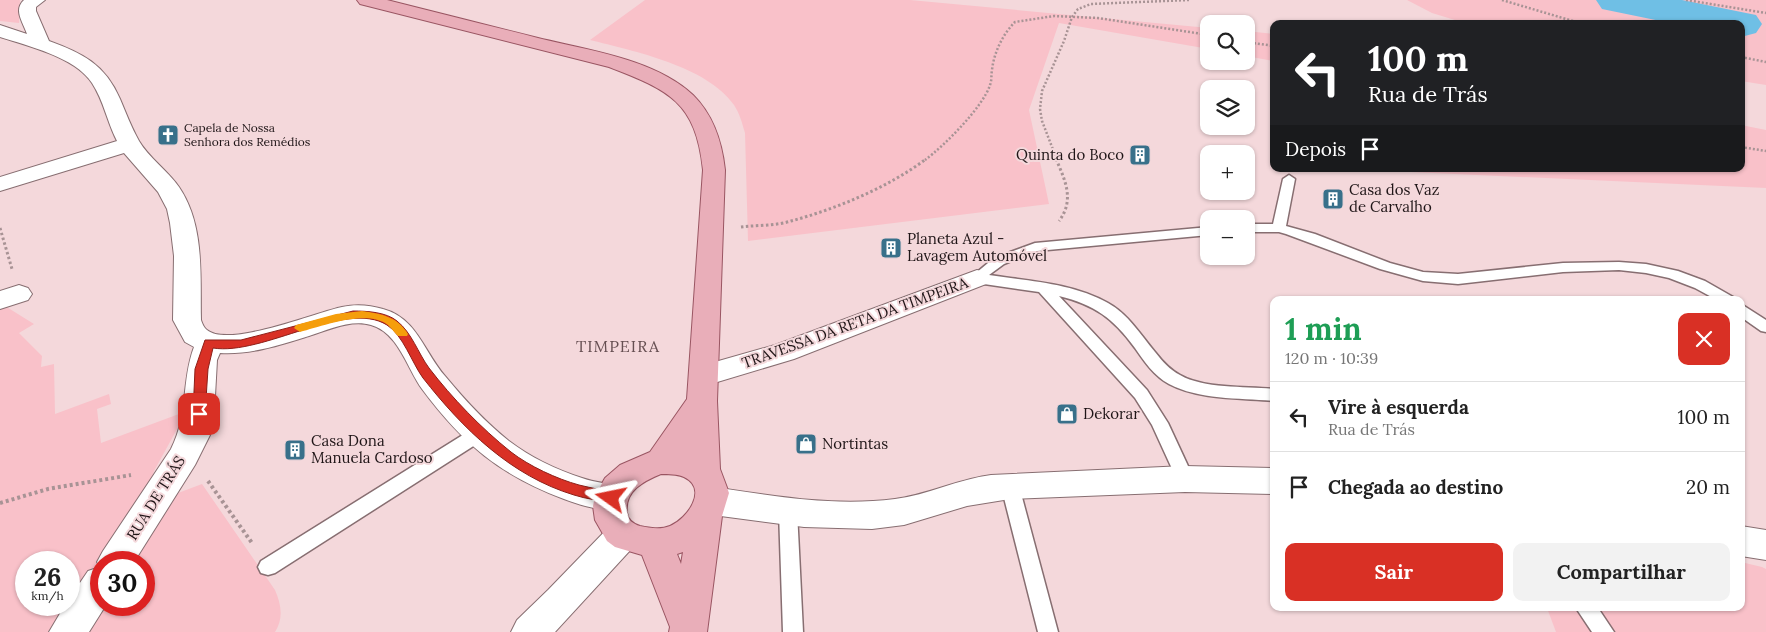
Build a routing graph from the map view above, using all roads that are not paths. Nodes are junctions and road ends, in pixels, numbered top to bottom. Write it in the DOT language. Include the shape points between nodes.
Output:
graph roads {
  1 [pos="36,0"];
  2 [pos="366,0"];
  3 [pos="0,31"];
  4 [pos="41,44"];
  5 [pos="130,144"];
  6 [pos="1289,179"];
  7 [pos="0,184"];
  8 [pos="1255,228"];
  9 [pos="1279,228"];
  10 [pos="1200,232"];
  11 [pos="976,278"];
  12 [pos="1045,290"];
  13 [pos="1721,296"];
  14 [pos="1745,312"];
  15 [pos="1766,328"];
  16 [pos="209,343"];
  17 [pos="703,388"];
  18 [pos="1270,395"];
  19 [pos="480,433"];
  20 [pos="660,461"];
  21 [pos="1185,479"];
  22 [pos="1270,481"];
  23 [pos="1010,486"];
  24 [pos="708,497"];
  25 [pos="611,498"];
  26 [pos="788,512"];
  27 [pos="639,540"];
  28 [pos="1745,542"];
  29 [pos="1766,545"];
  30 [pos="121,551"];
  31 [pos="268,566"];
  32 [pos="90,599"];
  33 [pos="1588,611"];
  34 [pos="688,628"];
  35 [pos="68,632"];
  36 [pos="530,632"];
  37 [pos="793,632"];
  38 [pos="1048,632"];
  39 [pos="1604,632"];
  1 -- 4 [label="street" via="28,5 27,11"];
  2 -- 17 [label="main road" via="601,58 669,86 695,109 710,139 714,170"];
  3 -- 4 [label="street"];
  4 -- 5 [label="street" via="82,63 95,73"];
  5 -- 7 [label="street"];
  5 -- 16 [label="street" via="167,187 178,206 184,241 188,327 197,338"];
  6 -- 9 [label="lane"];
  8 -- 9 [label="lane"];
  9 -- 13 [label="lane" via="1418,276 1457,279 1584,266 1630,266 1671,273"];
  10 -- 11 [label="lane" via="1057,244 1022,251 989,267"];
  11 -- 12 [label="lane"];
  11 -- 17 [label="street, TRAVESSA DA RETA DA TIMPEIRA" via="784,352"];
  12 -- 18 [label="lane" via="1093,302 1111,312 1166,373 1180,382 1196,387"];
  12 -- 21 [label="lane" via="1141,394 1160,422"];
  14 -- 15 [label="lane"];
  16 -- 19 [label="street" via="252,342 353,315 385,319 401,331 428,376"];
  16 -- 30 [label="street, RUA DE TRÁS" via="202,369 197,424 182,459"];
  17 -- 20 [label="main road"];
  17 -- 24 [label="main road"];
  19 -- 25 [label="street" via="508,457 543,477 576,490"];
  19 -- 31 [label="lane"];
  20 -- 24 [label="main road" via="691,464"];
  20 -- 25 [label="main road" via="630,474 618,484"];
  21 -- 22 [label="street"];
  21 -- 23 [label="street"];
  23 -- 26 [label="street" via="960,494 926,507 896,513 863,516"];
  23 -- 38 [label="lane"];
  24 -- 26 [label="street"];
  24 -- 27 [label="main road" via="692,531 673,541"];
  24 -- 34 [label="main road"];
  25 -- 27 [label="main road" via="610,512 614,525"];
  26 -- 37 [label="lane"];
  27 -- 34 [label="main road"];
  27 -- 36 [label="street" via="561,602"];
  28 -- 29 [label="street"];
  32 -- 35 [label="street"];
  33 -- 39 [label="lane"];
}
